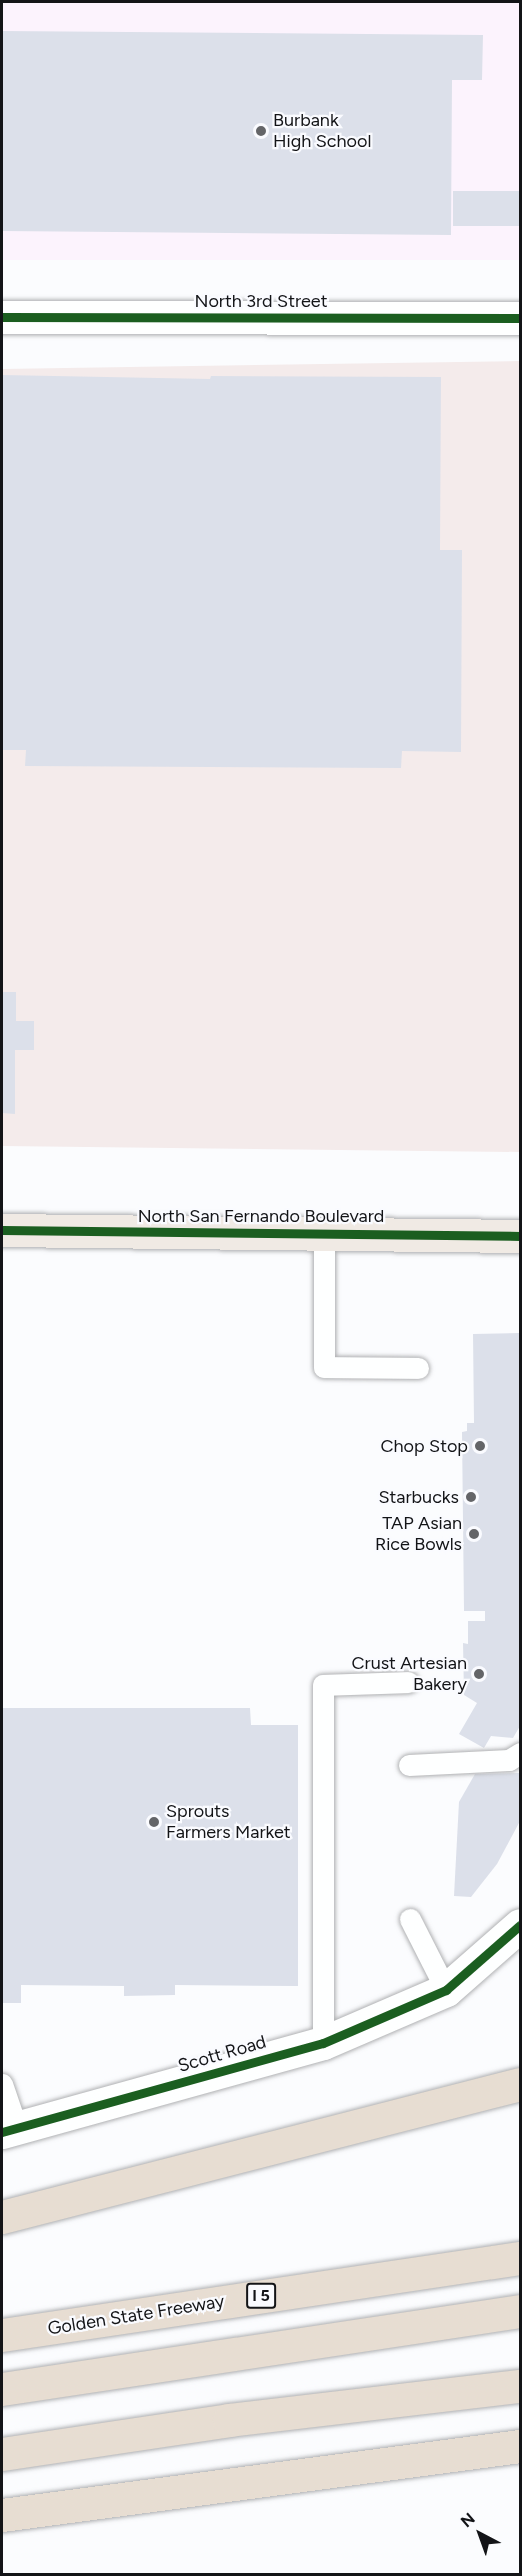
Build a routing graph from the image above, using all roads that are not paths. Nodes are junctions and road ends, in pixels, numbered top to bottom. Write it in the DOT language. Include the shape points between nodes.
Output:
graph roads {
  1 [pos="2,317"];
  2 [pos="520,318"];
  3 [pos="2,1230"];
  4 [pos="324,1233"];
  5 [pos="520,1236"];
  6 [pos="418,1368"];
  7 [pos="408,1682"];
  8 [pos="520,1753"];
  9 [pos="409,1765"];
  10 [pos="410,1919"];
  11 [pos="520,1925"];
  12 [pos="446,1990"];
  13 [pos="322,2043"];
  14 [pos="2,2084"];
  15 [pos="520,2084"];
  16 [pos="9,2130"];
  17 [pos="2,2217"];
  18 [pos="520,2258"];
  19 [pos="520,2311"];
  20 [pos="2,2335"];
  21 [pos="520,2386"];
  22 [pos="2,2389"];
  23 [pos="520,2446"];
  24 [pos="2,2454"];
  25 [pos="2,2515"];
  1 -- 2 [label="street, North 3rd Street"];
  3 -- 4 [label="main road, North San Fernando Boulevard"];
  4 -- 5 [label="main road, North San Fernando Boulevard"];
  4 -- 6 [label="lane" via="324,1367"];
  7 -- 13 [label="lane" via="323,1685"];
  8 -- 9 [label="lane" via="509,1760"];
  10 -- 12 [label="lane"];
  11 -- 12 [label="street, Scott Road"];
  12 -- 13 [label="street, Scott Road"];
  13 -- 16 [label="street, Scott Road"];
  14 -- 16 [label="lane"];
  15 -- 17 [label="highway"];
  18 -- 20 [label="highway, Golden State Freeway / I 5"];
  19 -- 22 [label="highway"];
  21 -- 24 [label="highway" via="229,2420"];
  23 -- 25 [label="highway"];
}
